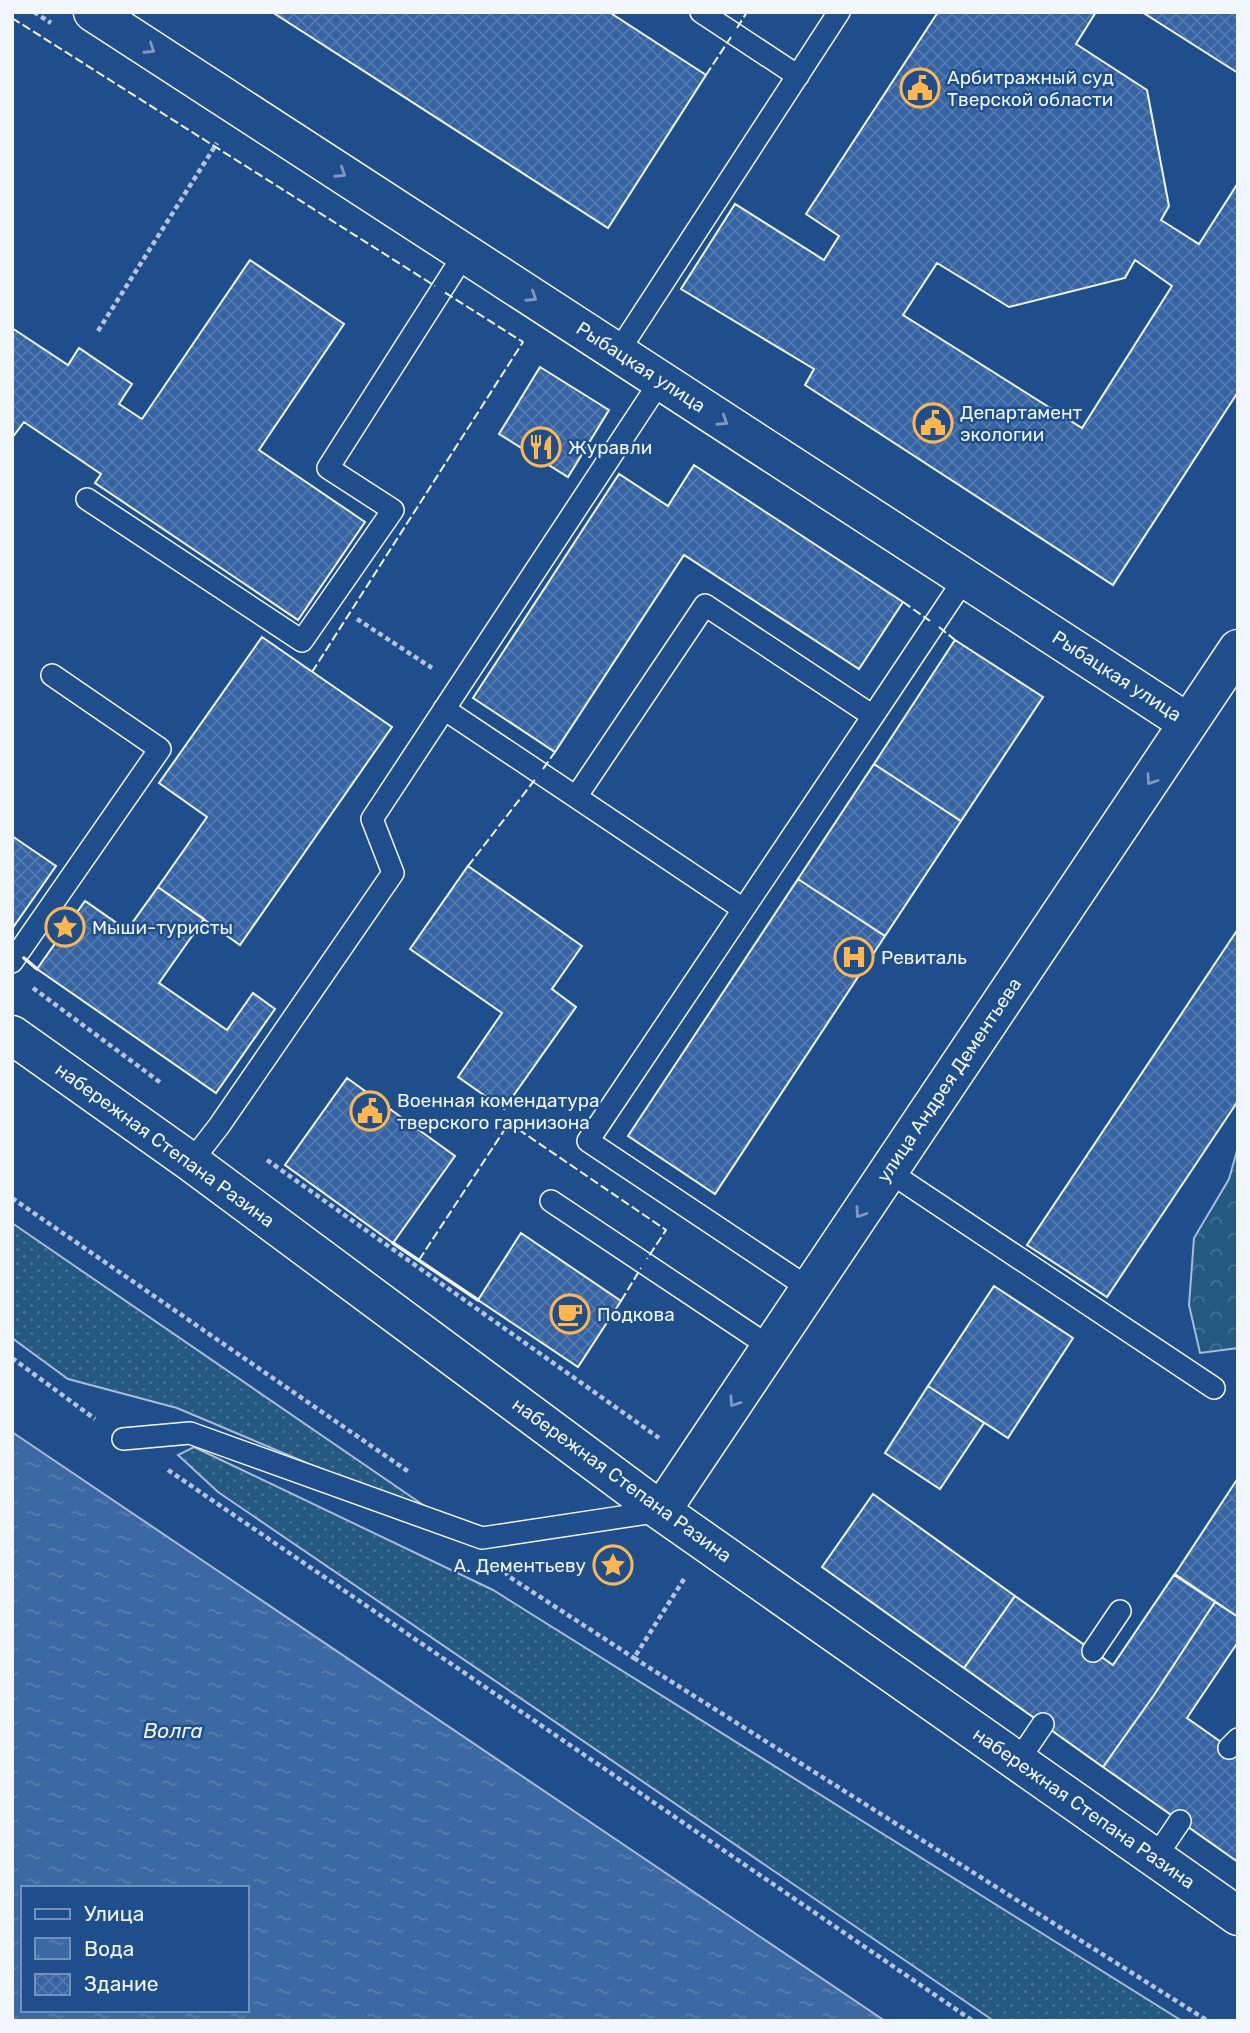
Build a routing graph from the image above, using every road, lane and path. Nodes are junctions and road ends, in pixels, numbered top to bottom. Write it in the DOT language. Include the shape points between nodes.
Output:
graph roads {
  1 [pos="93,12"];
  2 [pos="701,12"];
  3 [pos="839,12"];
  4 [pos="798,76"];
  5 [pos="239,107"];
  6 [pos="465,253"];
  7 [pos="97,331"];
  8 [pos="618,352"];
  9 [pos="661,380"];
  10 [pos="87,499"];
  11 [pos="965,578"];
  12 [pos="331,599"];
  13 [pos="1238,649"];
  14 [pos="52,674"];
  15 [pos="460,685"];
  16 [pos="444,709"];
  17 [pos="873,716"];
  18 [pos="1188,723"];
  19 [pos="576,797"];
  20 [pos="743,909"];
  21 [pos="18,972"];
  22 [pos="12,1035"];
  23 [pos="165,1085"];
  24 [pos="219,1126"];
  25 [pos="191,1162"];
  26 [pos="888,1171"];
  27 [pos="12,1198"];
  28 [pos="551,1201"];
  29 [pos="810,1289"];
  30 [pos="770,1347"];
  31 [pos="12,1358"];
  32 [pos="1214,1388"];
  33 [pos="123,1439"];
  34 [pos="693,1464"];
  35 [pos="417,1477"];
  36 [pos="661,1511"];
  37 [pos="708,1543"];
  38 [pos="508,1576"];
  39 [pos="1120,1611"];
  40 [pos="1093,1651"];
  41 [pos="634,1658"];
  42 [pos="1043,1724"];
  43 [pos="1018,1761"];
  44 [pos="1180,1821"];
  45 [pos="1155,1858"];
  46 [pos="1238,1916"];
  47 [pos="973,2021"];
  48 [pos="1208,2021"];
  1 -- 5 [label="street, Рыбацкая улица, one-way"];
  2 -- 4 [label="lane"];
  3 -- 4 [label="lane"];
  4 -- 8 [label="lane"];
  5 -- 6 [label="street, Рыбацкая улица, one-way"];
  5 -- 7 [label="path"];
  6 -- 8 [label="street, Рыбацкая улица, one-way"];
  6 -- 12 [label="lane" via="328,468 393,510"];
  8 -- 9 [label="street, Рыбацкая улица"];
  9 -- 11 [label="street, Рыбацкая улица, one-way"];
  9 -- 15 [label="lane"];
  10 -- 12 [label="lane" via="302,641"];
  11 -- 17 [label="lane"];
  11 -- 18 [label="street, Рыбацкая улица"];
  12 -- 15 [label="path"];
  13 -- 18 [label="street, улица Андрея Дементьева"];
  14 -- 21 [label="lane" via="160,749"];
  15 -- 16 [label="lane"];
  16 -- 19 [label="lane"];
  16 -- 24 [label="lane" via="372,819 393,873"];
  17 -- 19 [label="lane" via="705,605"];
  17 -- 20 [label="lane"];
  18 -- 26 [label="street, улица Андрея Дементьева, one-way"];
  19 -- 20 [label="lane"];
  20 -- 29 [label="lane" via="588,1141"];
  21 -- 23 [label="path"];
  22 -- 25 [label="street, набережная Степана Разина"];
  24 -- 25 [label="lane"];
  24 -- 34 [label="path"];
  25 -- 36 [label="street, набережная Степана Разина"];
  26 -- 29 [label="street, улица Андрея Дементьева, one-way"];
  26 -- 32 [label="lane"];
  27 -- 35 [label="path"];
  28 -- 30 [label="lane"];
  29 -- 30 [label="street, улица Андрея Дементьева"];
  30 -- 34 [label="street, улица Андрея Дементьева, one-way"];
  31 -- 33 [label="path"];
  33 -- 36 [label="lane" via="190,1433 481,1538"];
  33 -- 47 [label="path"];
  34 -- 36 [label="street, улица Андрея Дементьева"];
  36 -- 37 [label="street, набережная Степана Разина"];
  37 -- 41 [label="path"];
  37 -- 43 [label="street, набережная Степана Разина"];
  38 -- 41 [label="path"];
  39 -- 40 [label="lane"];
  41 -- 48 [label="path"];
  42 -- 43 [label="lane"];
  43 -- 45 [label="street, набережная Степана Разина"];
  44 -- 45 [label="lane"];
  45 -- 46 [label="street, набережная Степана Разина"];
}
